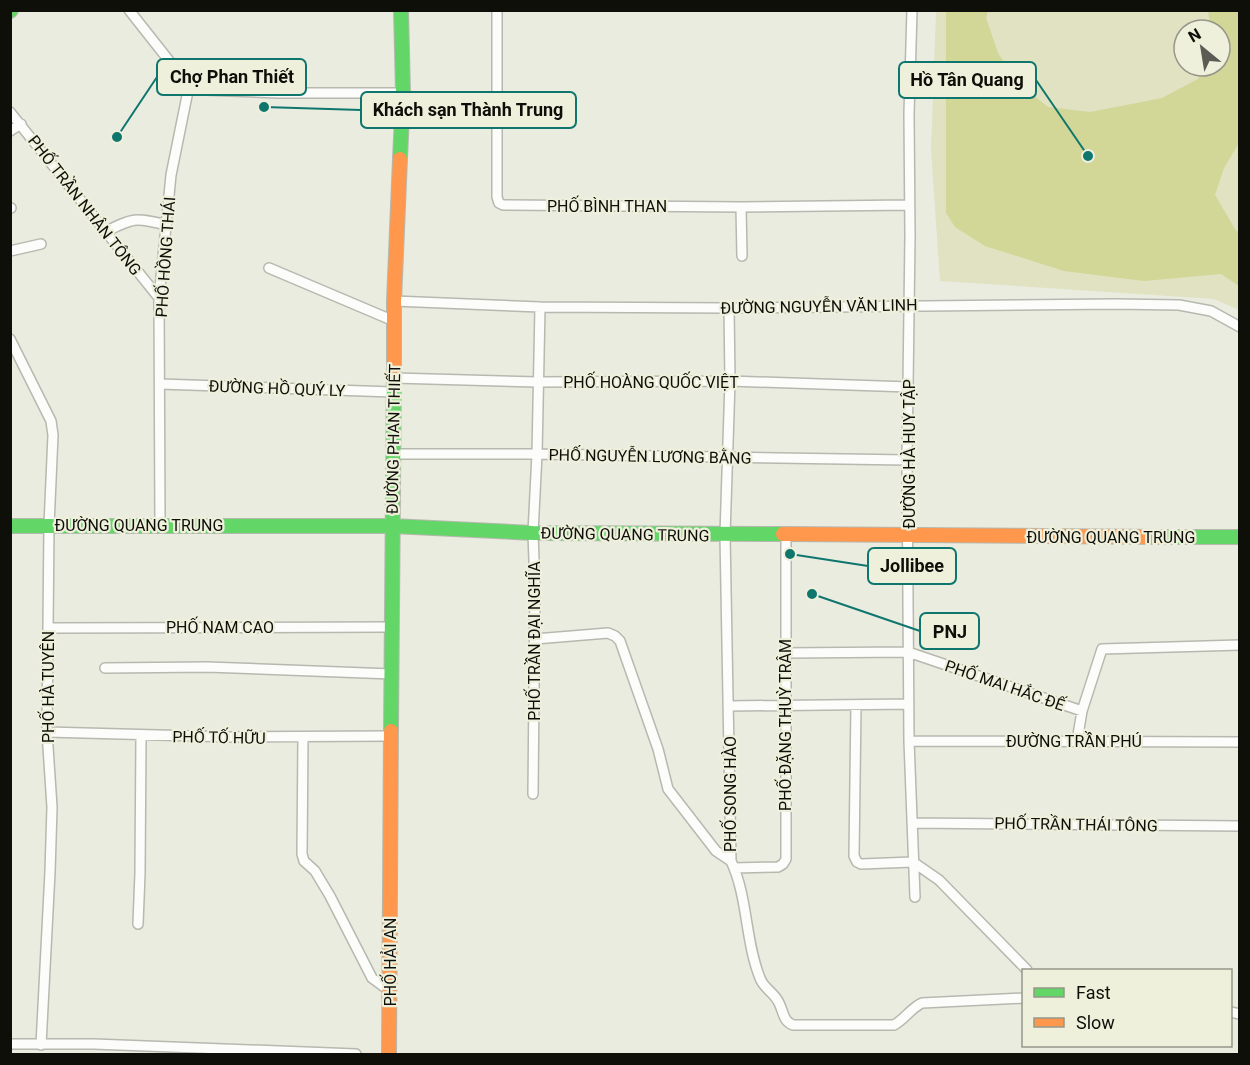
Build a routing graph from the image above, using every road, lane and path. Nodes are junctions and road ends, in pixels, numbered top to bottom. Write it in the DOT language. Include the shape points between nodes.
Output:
graph roads {
  1 [pos="129,10"];
  2 [pos="401,10"];
  3 [pos="497,10"];
  4 [pos="912,10"];
  5 [pos="189,86"];
  6 [pos="403,93"];
  7 [pos="498,109"];
  8 [pos="10,112"];
  9 [pos="21,124"];
  10 [pos="10,131"];
  11 [pos="909,205"];
  12 [pos="741,207"];
  13 [pos="166,225"];
  14 [pos="105,232"];
  15 [pos="41,244"];
  16 [pos="10,252"];
  17 [pos="742,256"];
  18 [pos="269,268"];
  19 [pos="159,298"];
  20 [pos="394,301"];
  21 [pos="909,305"];
  22 [pos="540,307"];
  23 [pos="729,308"];
  24 [pos="394,321"];
  25 [pos="1239,327"];
  26 [pos="10,339"];
  27 [pos="394,378"];
  28 [pos="730,381"];
  29 [pos="537,382"];
  30 [pos="160,384"];
  31 [pos="909,387"];
  32 [pos="393,392"];
  33 [pos="393,454"];
  34 [pos="537,454"];
  35 [pos="728,457"];
  36 [pos="907,460"];
  37 [pos="49,525"];
  38 [pos="160,525"];
  39 [pos="10,526"];
  40 [pos="392,526"];
  41 [pos="533,533"];
  42 [pos="725,535"];
  43 [pos="786,536"];
  44 [pos="909,536"];
  45 [pos="1239,537"];
  46 [pos="392,627"];
  47 [pos="49,628"];
  48 [pos="535,639"];
  49 [pos="1239,645"];
  50 [pos="908,652"];
  51 [pos="785,653"];
  52 [pos="105,668"];
  53 [pos="392,674"];
  54 [pos="909,704"];
  55 [pos="784,705"];
  56 [pos="856,705"];
  57 [pos="729,706"];
  58 [pos="1082,711"];
  59 [pos="47,732"];
  60 [pos="141,736"];
  61 [pos="391,736"];
  62 [pos="303,738"];
  63 [pos="909,741"];
  64 [pos="1077,741"];
  65 [pos="1239,742"];
  66 [pos="533,794"];
  67 [pos="912,823"];
  68 [pos="1239,826"];
  69 [pos="913,862"];
  70 [pos="732,865"];
  71 [pos="390,869"];
  72 [pos="915,897"];
  73 [pos="138,924"];
  74 [pos="1026,969"];
  75 [pos="390,992"];
  76 [pos="1022,998"];
  77 [pos="10,1044"];
  78 [pos="41,1045"];
  79 [pos="356,1054"];
  80 [pos="389,1054"];
  1 -- 5 [label="street"];
  2 -- 6 [label="main road, ĐƯỜNG PHAN THIẾT"];
  3 -- 7 [label="street, PHỐ BÌNH THAN"];
  4 -- 11 [label="street, ĐƯỜNG HÀ HUY TẬP"];
  5 -- 6 [label="street" via="268,93"];
  5 -- 13 [label="street, PHỐ HỒNG THÁI" via="171,175"];
  6 -- 7 [label="street" via="433,109"];
  6 -- 20 [label="main road, ĐƯỜNG PHAN THIẾT"];
  7 -- 12 [label="street, PHỐ BÌNH THAN" via="497,197 503,205"];
  8 -- 9 [label="street, PHỐ TRẦN NHÂN TÔNG"];
  9 -- 10 [label="street"];
  9 -- 14 [label="street, PHỐ TRẦN NHÂN TÔNG"];
  11 -- 12 [label="street, PHỐ BÌNH THAN"];
  11 -- 21 [label="street, ĐƯỜNG HÀ HUY TẬP"];
  12 -- 17 [label="street"];
  13 -- 14 [label="street" via="132,219"];
  13 -- 19 [label="street, PHỐ HỒNG THÁI"];
  14 -- 19 [label="street, PHỐ TRẦN NHÂN TÔNG"];
  15 -- 16 [label="street"];
  18 -- 24 [label="street"];
  19 -- 30 [label="street, PHỐ HỒNG THÁI"];
  20 -- 22 [label="street, ĐƯỜNG NGUYỄN VĂN LINH"];
  20 -- 24 [label="main road, ĐƯỜNG PHAN THIẾT"];
  21 -- 23 [label="street, ĐƯỜNG NGUYỄN VĂN LINH"];
  21 -- 25 [label="street, ĐƯỜNG NGUYỄN VĂN LINH" via="1179,305 1211,311"];
  21 -- 31 [label="street, ĐƯỜNG HÀ HUY TẬP"];
  22 -- 23 [label="street, ĐƯỜNG NGUYỄN VĂN LINH"];
  22 -- 29 [label="street, PHỐ TRẦN ĐẠI NGHĨA"];
  23 -- 28 [label="street, PHỐ SONG HÀO"];
  24 -- 27 [label="main road, ĐƯỜNG PHAN THIẾT"];
  26 -- 37 [label="street, PHỐ HÀ TUYÊN" via="51,421"];
  27 -- 29 [label="street, PHỐ HOÀNG QUỐC VIỆT"];
  27 -- 32 [label="main road, ĐƯỜNG PHAN THIẾT"];
  28 -- 29 [label="street, PHỐ HOÀNG QUỐC VIỆT"];
  28 -- 31 [label="street, PHỐ HOÀNG QUỐC VIỆT"];
  28 -- 35 [label="street, PHỐ SONG HÀO"];
  29 -- 34 [label="street, PHỐ TRẦN ĐẠI NGHĨA"];
  30 -- 32 [label="street, ĐƯỜNG HỒ QUÝ LY"];
  30 -- 38 [label="street, PHỐ HỒNG THÁI"];
  31 -- 36 [label="street, ĐƯỜNG HÀ HUY TẬP"];
  32 -- 33 [label="main road, ĐƯỜNG PHAN THIẾT"];
  33 -- 34 [label="street, PHỐ NGUYỄN LƯƠNG BẰNG"];
  33 -- 40 [label="main road, ĐƯỜNG PHAN THIẾT"];
  34 -- 35 [label="street, PHỐ NGUYỄN LƯƠNG BẰNG"];
  34 -- 41 [label="street, PHỐ TRẦN ĐẠI NGHĨA"];
  35 -- 36 [label="street, PHỐ NGUYỄN LƯƠNG BẰNG"];
  35 -- 42 [label="street, PHỐ SONG HÀO"];
  36 -- 44 [label="street, ĐƯỜNG HÀ HUY TẬP"];
  37 -- 38 [label="main road, ĐƯỜNG QUANG TRUNG"];
  37 -- 39 [label="main road, ĐƯỜNG QUANG TRUNG"];
  37 -- 47 [label="street, PHỐ HÀ TUYÊN"];
  38 -- 40 [label="main road, ĐƯỜNG QUANG TRUNG"];
  40 -- 41 [label="main road, ĐƯỜNG QUANG TRUNG"];
  40 -- 46 [label="main road, ĐƯỜNG PHAN THIẾT"];
  41 -- 42 [label="main road, ĐƯỜNG QUANG TRUNG"];
  41 -- 48 [label="street, PHỐ TRẦN ĐẠI NGHĨA"];
  42 -- 43 [label="main road, ĐƯỜNG QUANG TRUNG"];
  42 -- 57 [label="street, PHỐ SONG HÀO"];
  43 -- 44 [label="main road, ĐƯỜNG QUANG TRUNG"];
  43 -- 51 [label="street, PHỐ ĐẶNG THUỲ TRÂM"];
  44 -- 45 [label="main road, ĐƯỜNG QUANG TRUNG"];
  44 -- 50 [label="street, ĐƯỜNG HÀ HUY TẬP"];
  46 -- 47 [label="street, PHỐ NAM CAO"];
  46 -- 53 [label="main road, ĐƯỜNG PHAN THIẾT"];
  47 -- 59 [label="street, PHỐ HÀ TUYÊN"];
  48 -- 66 [label="street, PHỐ TRẦN ĐẠI NGHĨA"];
  48 -- 70 [label="street" via="608,633 620,640 655,738 668,789 716,851"];
  49 -- 58 [label="street" via="1102,649"];
  50 -- 51 [label="street, PHỐ MAI HẮC ĐẾ"];
  50 -- 54 [label="street, ĐƯỜNG HÀ HUY TẬP"];
  50 -- 58 [label="street, PHỐ MAI HẮC ĐẾ"];
  51 -- 55 [label="street, PHỐ ĐẶNG THUỲ TRÂM"];
  52 -- 53 [label="street" via="207,667"];
  53 -- 61 [label="main road, ĐƯỜNG PHAN THIẾT"];
  54 -- 56 [label="street"];
  54 -- 63 [label="street, ĐƯỜNG HÀ HUY TẬP"];
  55 -- 56 [label="street"];
  55 -- 57 [label="street"];
  55 -- 70 [label="street, PHỐ ĐẶNG THUỲ TRÂM" via="786,859 778,867"];
  56 -- 69 [label="street" via="854,856 861,864"];
  57 -- 70 [label="street, PHỐ SONG HÀO"];
  58 -- 64 [label="street"];
  59 -- 60 [label="street, PHỐ TỐ HỮU"];
  59 -- 78 [label="street, PHỐ HÀ TUYÊN" via="52,807"];
  60 -- 62 [label="street, PHỐ TỐ HỮU"];
  60 -- 73 [label="street"];
  61 -- 62 [label="street, PHỐ TỐ HỮU"];
  61 -- 71 [label="main road, ĐƯỜNG PHAN THIẾT"];
  62 -- 75 [label="street" via="304,861 330,896 372,978"];
  63 -- 64 [label="street, ĐƯỜNG TRẦN PHÚ"];
  63 -- 67 [label="street, ĐƯỜNG HÀ HUY TẬP"];
  64 -- 65 [label="street, ĐƯỜNG TRẦN PHÚ"];
  67 -- 68 [label="street, PHỐ TRẦN THÁI TÔNG"];
  67 -- 69 [label="street, ĐƯỜNG HÀ HUY TẬP"];
  69 -- 72 [label="street, ĐƯỜNG HÀ HUY TẬP"];
  69 -- 74 [label="street" via="939,880"];
  70 -- 76 [label="street, PHỐ SONG HÀO" via="760,981 776,998 788,1023 894,1025 922,1003"];
  71 -- 75 [label="main road, PHỐ HẢI AN"];
  75 -- 80 [label="main road, PHỐ HẢI AN"];
  77 -- 78 [label="street"];
  78 -- 79 [label="street"];
}
